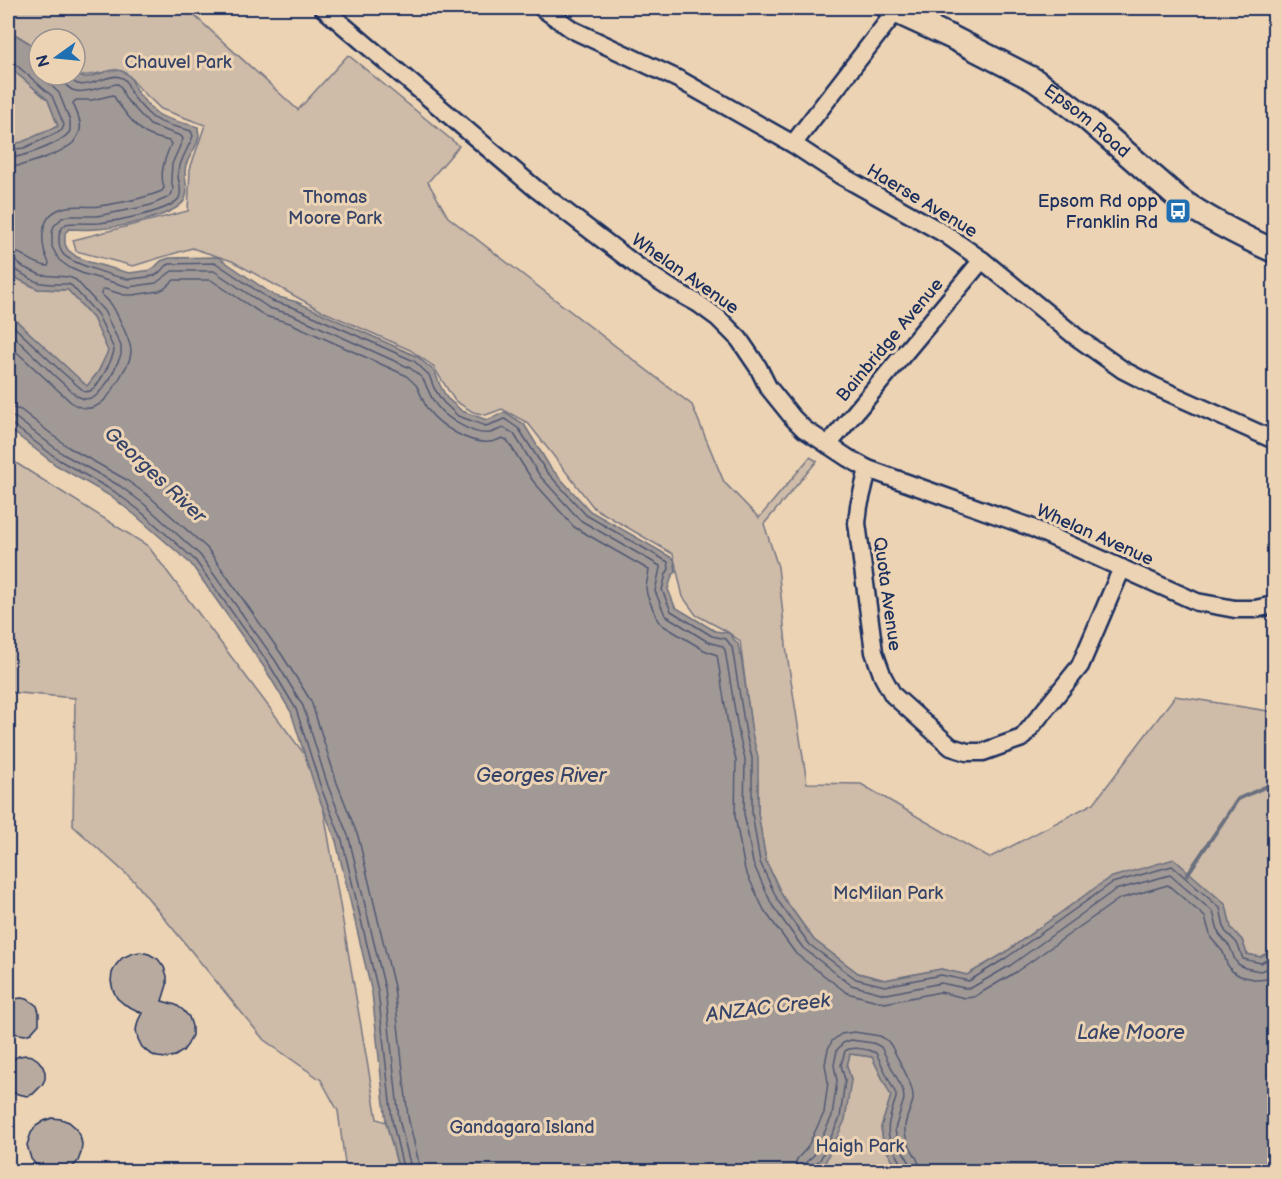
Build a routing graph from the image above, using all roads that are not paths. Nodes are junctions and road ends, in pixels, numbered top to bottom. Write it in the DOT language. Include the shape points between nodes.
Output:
graph roads {
  1 [pos="323,8"];
  2 [pos="542,8"];
  3 [pos="892,9"];
  4 [pos="793,144"];
  5 [pos="1275,251"];
  6 [pos="982,260"];
  7 [pos="1275,440"];
  8 [pos="828,445"];
  9 [pos="868,469"];
  10 [pos="1122,568"];
  11 [pos="1275,605"];
  1 -- 8 [label="street, Whelan Avenue" via="536,189 640,268 718,318 739,339 782,406 804,429"];
  2 -- 4 [label="street, Haerse Avenue" via="573,30 680,80"];
  3 -- 4 [label="street"];
  3 -- 5 [label="street, Epsom Road" via="1033,78 1085,117 1179,199 1222,226"];
  4 -- 6 [label="street, Haerse Avenue"];
  6 -- 7 [label="street, Haerse Avenue" via="1123,370"];
  6 -- 8 [label="street, Bainbridge Avenue"];
  8 -- 9 [label="street, Whelan Avenue"];
  9 -- 10 [label="street, Whelan Avenue" via="1030,527"];
  9 -- 10 [label="street, Quota Avenue" via="857,523 874,652 893,695 951,747 983,752 1022,738 1080,666"];
  10 -- 11 [label="street, Whelan Avenue" via="1197,602 1234,609"];
}
